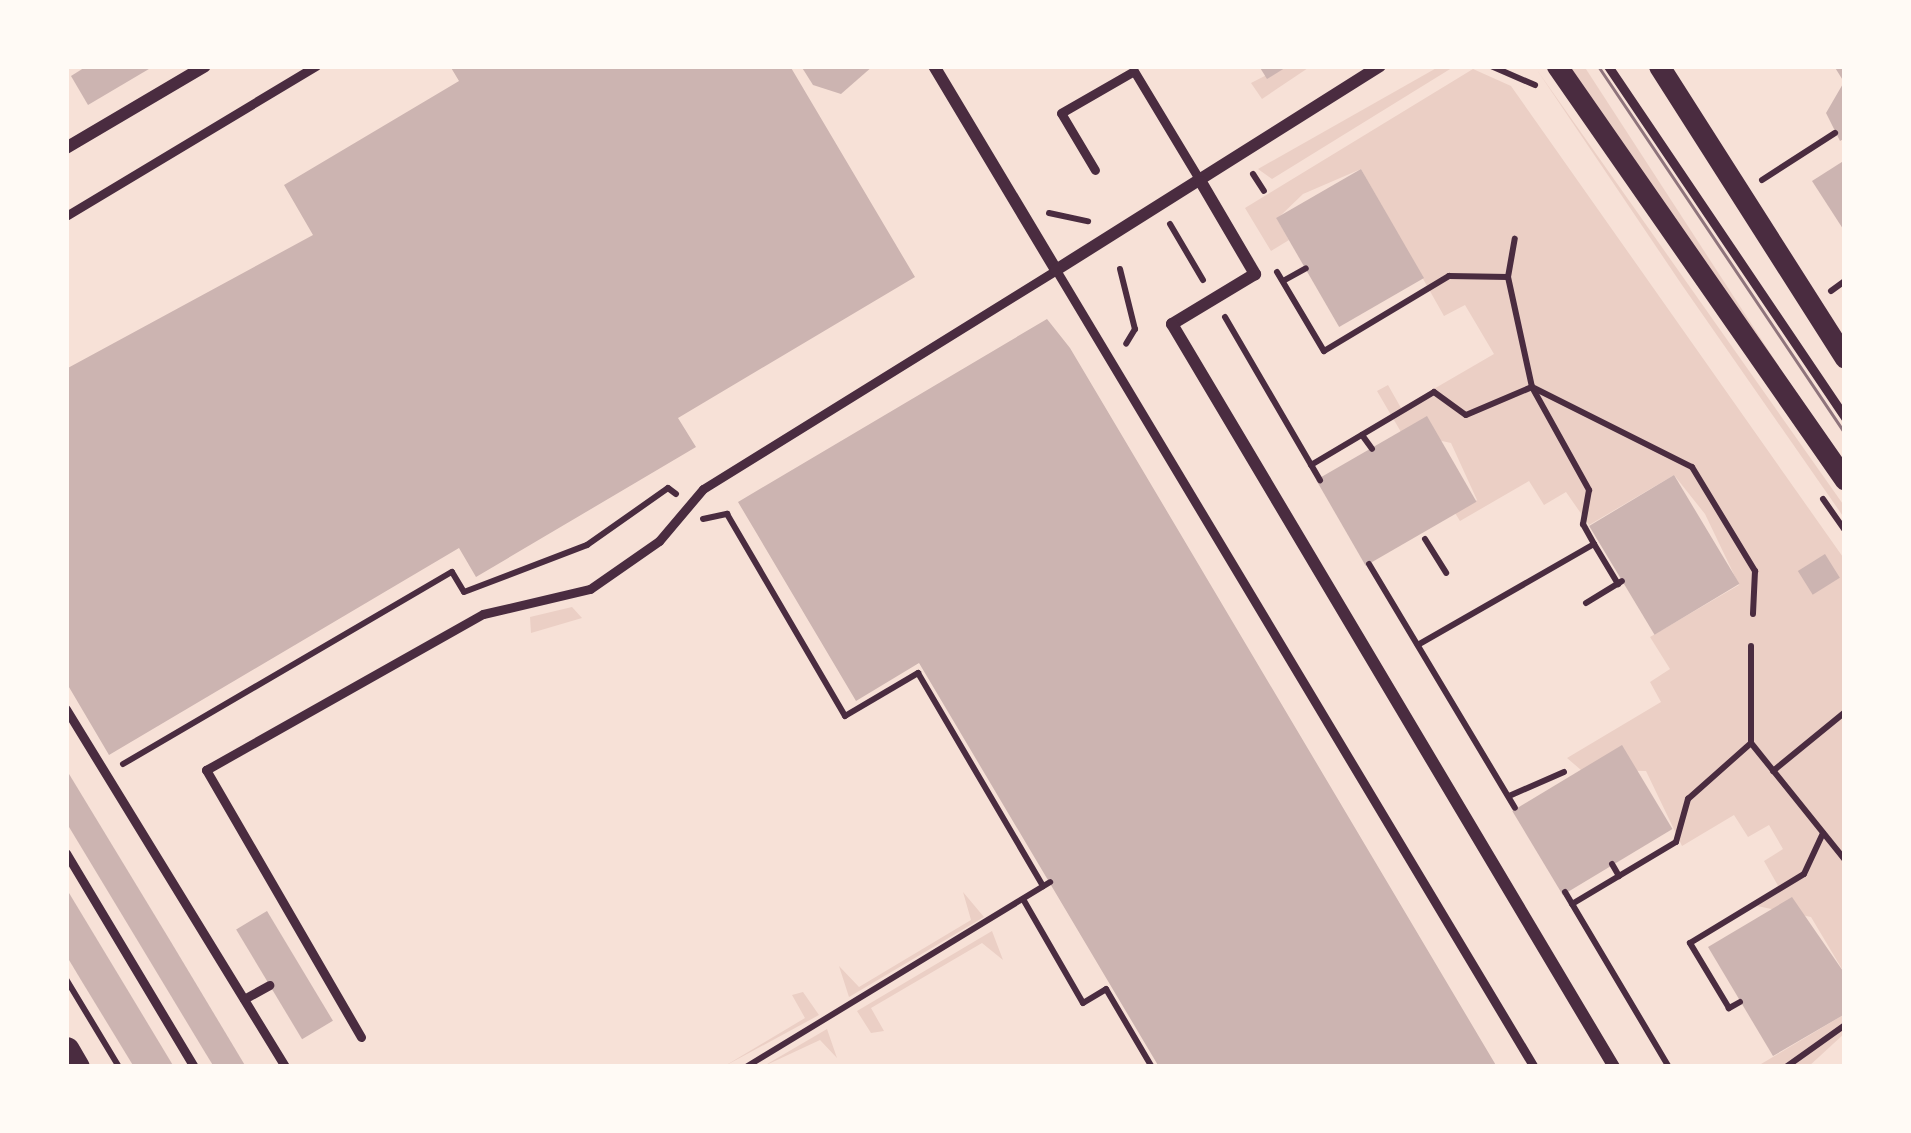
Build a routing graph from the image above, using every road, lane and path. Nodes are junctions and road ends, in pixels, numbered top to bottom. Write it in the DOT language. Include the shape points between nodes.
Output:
graph roads {
  1 [pos="316,66"];
  2 [pos="934,66"];
  3 [pos="1380,66"];
  4 [pos="1491,66"];
  5 [pos="1557,66"];
  6 [pos="1608,66"];
  7 [pos="1659,66"];
  8 [pos="201,67"];
  9 [pos="1538,86"];
  10 [pos="1835,133"];
  11 [pos="67,145"];
  12 [pos="1095,170"];
  13 [pos="1201,182"];
  14 [pos="1754,186"];
  15 [pos="1160,207"];
  16 [pos="66,217"];
  17 [pos="1515,239"];
  18 [pos="1272,264"];
  19 [pos="1306,268"];
  20 [pos="1120,269"];
  21 [pos="1056,270"];
  22 [pos="1508,277"];
  23 [pos="1282,281"];
  24 [pos="1214,299"];
  25 [pos="1114,351"];
  26 [pos="1845,358"];
  27 [pos="1532,387"];
  28 [pos="1845,418"];
  29 [pos="1363,435"];
  30 [pos="1372,449"];
  31 [pos="1311,465"];
  32 [pos="1320,480"];
  33 [pos="1845,480"];
  34 [pos="687,504"];
  35 [pos="1425,539"];
  36 [pos="1594,544"];
  37 [pos="1369,564"];
  38 [pos="1446,573"];
  39 [pos="1586,603"];
  40 [pos="1753,614"];
  41 [pos="1418,645"];
  42 [pos="1751,646"];
  43 [pos="66,709"];
  44 [pos="1845,712"];
  45 [pos="1751,743"];
  46 [pos="1773,770"];
  47 [pos="1564,772"];
  48 [pos="105,774"];
  49 [pos="1508,796"];
  50 [pos="1515,808"];
  51 [pos="1823,832"];
  52 [pos="66,854"];
  53 [pos="1845,860"];
  54 [pos="1612,864"];
  55 [pos="1619,876"];
  56 [pos="1565,892"];
  57 [pos="1022,898"];
  58 [pos="1572,904"];
  59 [pos="315,957"];
  60 [pos="300,966"];
  61 [pos="66,979"];
  62 [pos="269,985"];
  63 [pos="244,999"];
  64 [pos="1740,1001"];
  65 [pos="1845,1025"];
  66 [pos="361,1037"];
  67 [pos="66,1050"];
  68 [pos="76,1067"];
  69 [pos="119,1067"];
  70 [pos="194,1067"];
  71 [pos="285,1067"];
  72 [pos="746,1067"];
  73 [pos="1152,1067"];
  74 [pos="1534,1067"];
  75 [pos="1614,1067"];
  76 [pos="1669,1067"];
  77 [pos="1786,1067"];
  1 -- 16 [label="lane"];
  2 -- 21 [label="street"];
  3 -- 13 [label="street"];
  4 -- 9 [label="path"];
  5 -- 33 [label="street"];
  6 -- 28 [label="lane"];
  7 -- 26 [label="street"];
  8 -- 11 [label="street"];
  10 -- 14 [label="path"];
  12 -- 13 [label="lane" via="1061,113 1134,70"];
  13 -- 15 [label="street"];
  13 -- 24 [label="street" via="1256,274"];
  15 -- 21 [label="street"];
  15 -- 24 [label="path"];
  17 -- 22 [label="path"];
  18 -- 23 [label="path"];
  19 -- 23 [label="path"];
  20 -- 25 [label="path" via="1135,329"];
  21 -- 25 [label="lane"];
  21 -- 34 [label="lane"];
  22 -- 23 [label="path" via="1449,276 1324,351"];
  22 -- 27 [label="path"];
  24 -- 31 [label="path"];
  24 -- 75 [label="street" via="1172,324"];
  25 -- 74 [label="lane"];
  27 -- 29 [label="path" via="1466,415 1434,392"];
  27 -- 36 [label="path" via="1588,490 1583,524"];
  27 -- 40 [label="path" via="1692,467 1755,572"];
  29 -- 30 [label="path"];
  29 -- 31 [label="path"];
  31 -- 32 [label="path"];
  34 -- 48 [label="path" via="668,488 587,545 464,592 452,572"];
  34 -- 57 [label="path" via="709,524 727,514 845,716 918,673 1046,884"];
  34 -- 59 [label="lane" via="659,541 590,589 483,614 206,770"];
  35 -- 38 [label="path"];
  36 -- 39 [label="path" via="1620,582"];
  36 -- 41 [label="path"];
  37 -- 41 [label="path"];
  41 -- 49 [label="path"];
  42 -- 45 [label="path"];
  43 -- 48 [label="lane"];
  44 -- 46 [label="path"];
  45 -- 46 [label="path"];
  45 -- 55 [label="path" via="1688,799 1676,842"];
  46 -- 51 [label="path"];
  47 -- 49 [label="path"];
  48 -- 63 [label="lane"];
  49 -- 50 [label="path"];
  51 -- 53 [label="path"];
  51 -- 64 [label="path" via="1804,874 1690,943 1729,1008"];
  52 -- 70 [label="lane"];
  54 -- 55 [label="path"];
  55 -- 58 [label="path"];
  56 -- 58 [label="path"];
  57 -- 72 [label="path"];
  57 -- 73 [label="path" via="1084,1003 1106,989"];
  58 -- 76 [label="path"];
  59 -- 60 [label="lane"];
  59 -- 66 [label="lane"];
  61 -- 69 [label="path"];
  62 -- 63 [label="lane"];
  63 -- 71 [label="lane"];
  65 -- 77 [label="path"];
  67 -- 68 [label="main road"];
}
